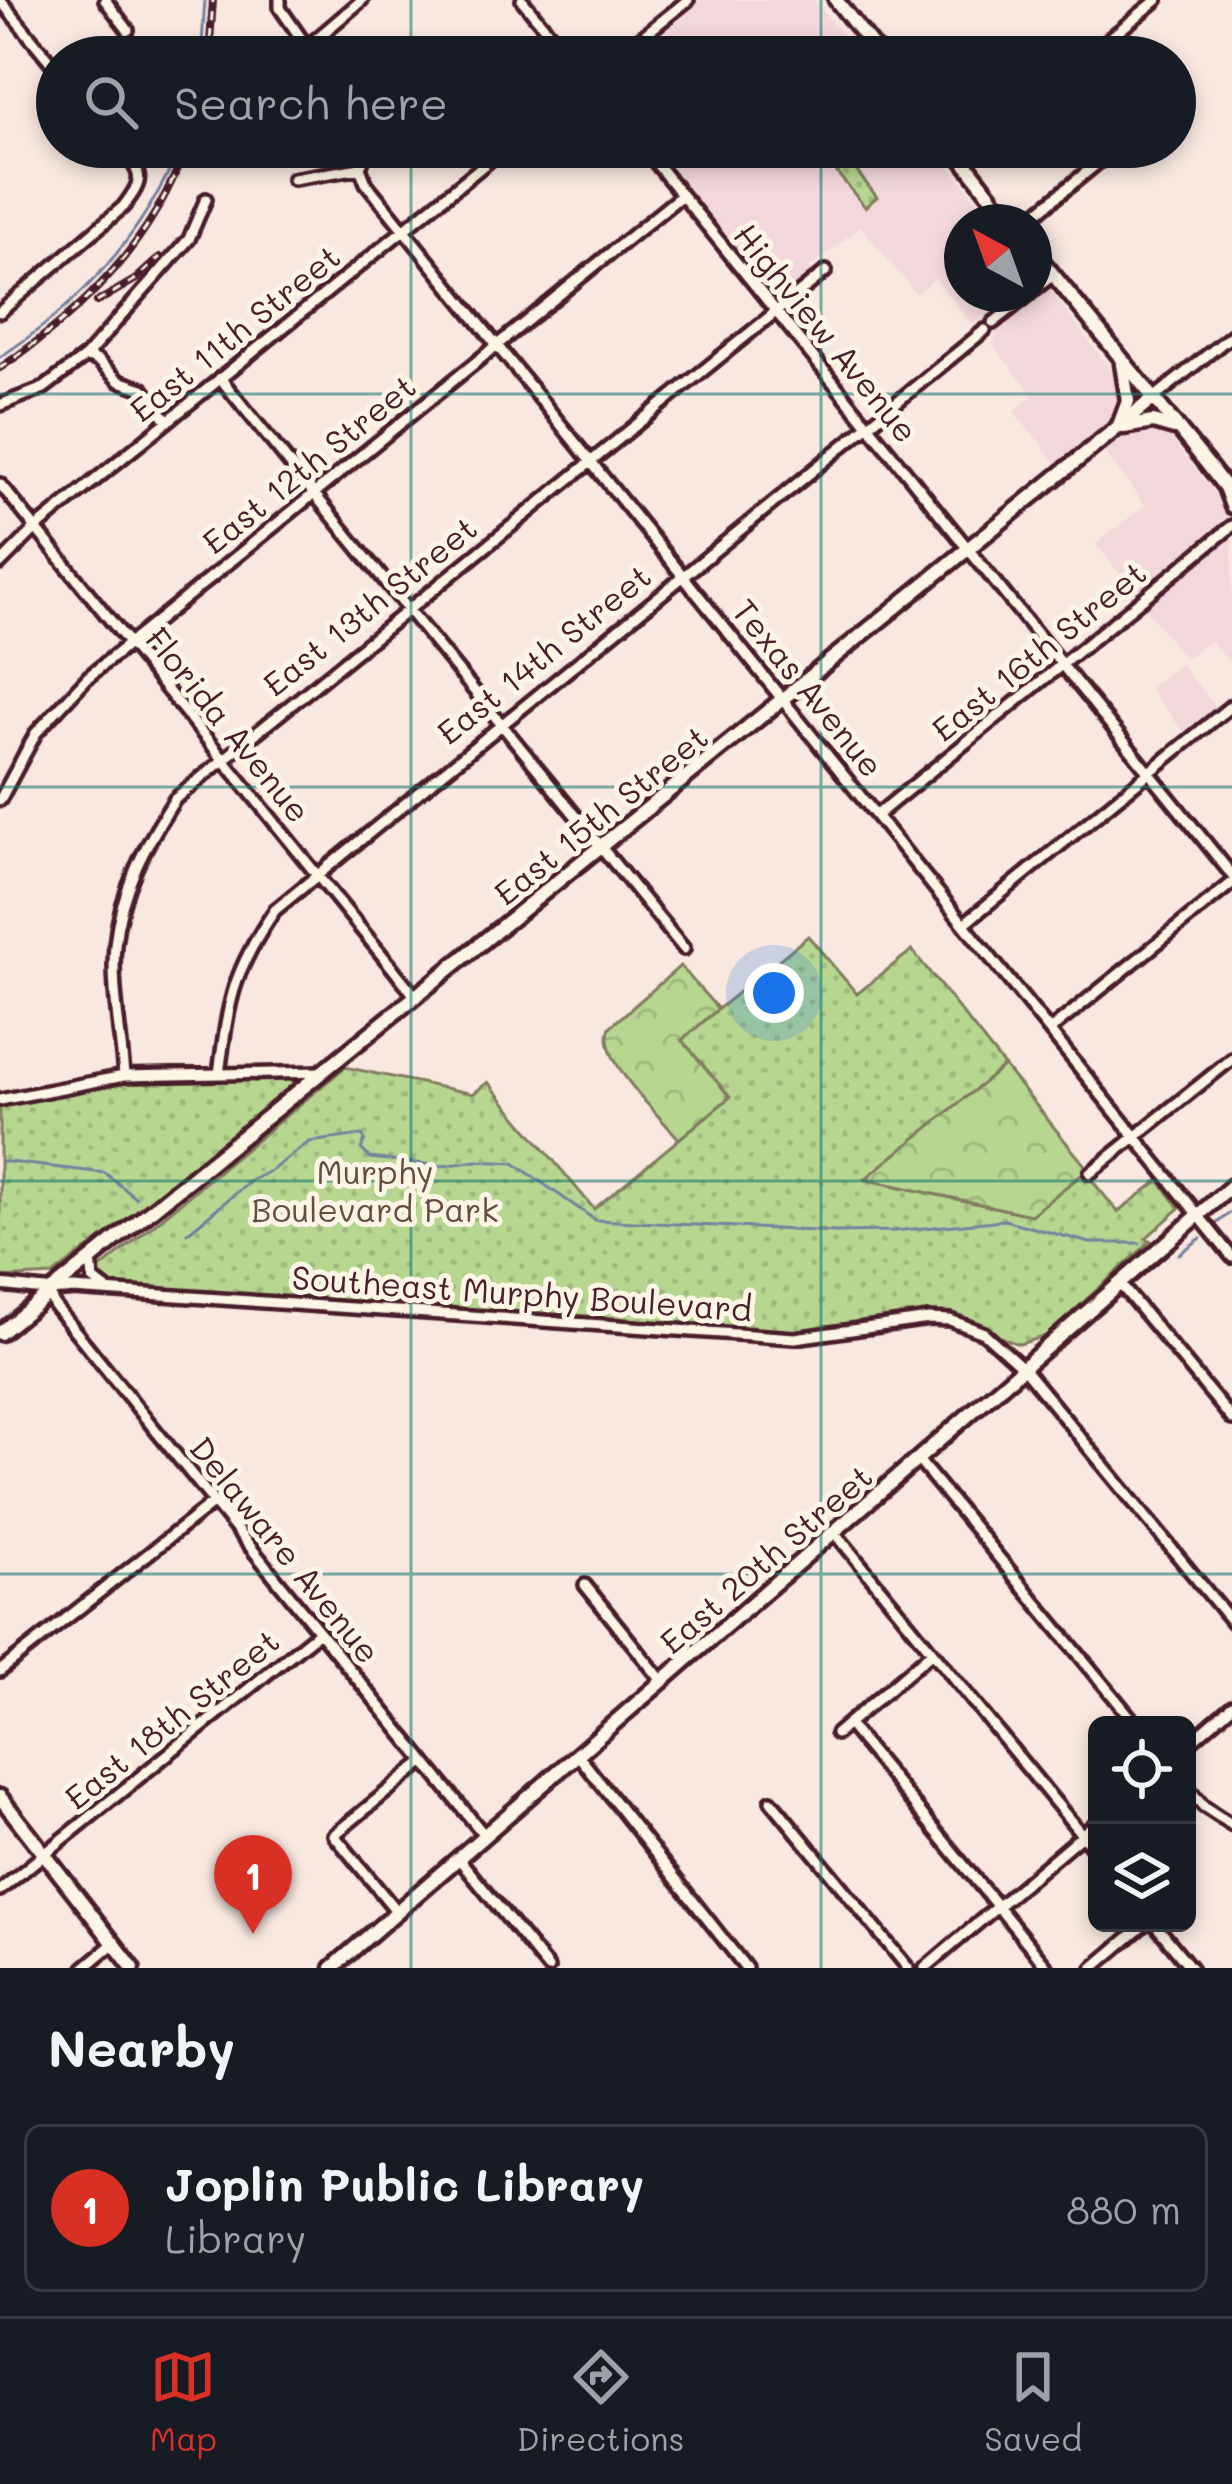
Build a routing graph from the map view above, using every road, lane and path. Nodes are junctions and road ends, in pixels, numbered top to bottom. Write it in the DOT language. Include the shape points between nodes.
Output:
graph roads {
  1 [pos="0,0"];
  2 [pos="105,0"];
  3 [pos="280,0"];
  4 [pos="362,0"];
  5 [pos="522,0"];
  6 [pos="688,0"];
  7 [pos="836,0"];
  8 [pos="1157,0"];
  9 [pos="672,5"];
  10 [pos="128,30"];
  11 [pos="300,36"];
  12 [pos="327,36"];
  13 [pos="552,36"];
  14 [pos="639,36"];
  15 [pos="864,36"];
  16 [pos="1113,36"];
  17 [pos="36,44"];
  18 [pos="134,168"];
  19 [pos="359,168"];
  20 [pos="480,168"];
  21 [pos="660,168"];
  22 [pos="970,168"];
  23 [pos="1092,168"];
  24 [pos="293,179"];
  25 [pos="682,194"];
  26 [pos="206,199"];
  27 [pos="997,204"];
  28 [pos="1048,204"];
  29 [pos="406,228"];
  30 [pos="826,271"];
  31 [pos="1053,275"];
  32 [pos="0,312"];
  33 [pos="775,312"];
  34 [pos="1007,312"];
  35 [pos="1232,335"];
  36 [pos="498,344"];
  37 [pos="86,356"];
  38 [pos="1120,357"];
  39 [pos="220,378"];
  40 [pos="1154,398"];
  41 [pos="0,406"];
  42 [pos="167,421"];
  43 [pos="868,426"];
  44 [pos="1118,429"];
  45 [pos="1182,432"];
  46 [pos="592,459"];
  47 [pos="0,484"];
  48 [pos="1229,489"];
  49 [pos="313,494"];
  50 [pos="1232,506"];
  51 [pos="1232,526"];
  52 [pos="37,528"];
  53 [pos="969,550"];
  54 [pos="0,564"];
  55 [pos="684,575"];
  56 [pos="406,610"];
  57 [pos="130,643"];
  58 [pos="1062,664"];
  59 [pos="784,699"];
  60 [pos="1232,705"];
  61 [pos="499,724"];
  62 [pos="223,758"];
  63 [pos="1150,773"];
  64 [pos="0,800"];
  65 [pos="877,815"];
  66 [pos="600,848"];
  67 [pos="315,873"];
  68 [pos="1232,879"];
  69 [pos="965,923"];
  70 [pos="684,950"];
  71 [pos="416,998"];
  72 [pos="1050,1030"];
  73 [pos="1232,1060"];
  74 [pos="323,1072"];
  75 [pos="219,1074"];
  76 [pos="124,1076"];
  77 [pos="1,1095"];
  78 [pos="1135,1137"];
  79 [pos="1090,1173"];
  80 [pos="1232,1186"];
  81 [pos="1198,1215"];
  82 [pos="1232,1257"];
  83 [pos="92,1258"];
  84 [pos="1120,1284"];
  85 [pos="0,1285"];
  86 [pos="111,1291"];
  87 [pos="49,1293"];
  88 [pos="0,1333"];
  89 [pos="1024,1369"];
  90 [pos="1232,1419"];
  91 [pos="919,1461"];
  92 [pos="214,1502"];
  93 [pos="836,1533"];
  94 [pos="585,1585"];
  95 [pos="1232,1622"];
  96 [pos="319,1632"];
  97 [pos="932,1652"];
  98 [pos="0,1671"];
  99 [pos="663,1682"];
  100 [pos="1232,1706"];
  101 [pos="1130,1716"];
  102 [pos="848,1724"];
  103 [pos="836,1734"];
  104 [pos="1196,1737"];
  105 [pos="578,1755"];
  106 [pos="423,1762"];
  107 [pos="0,1797"];
  108 [pos="1196,1797"];
  109 [pos="771,1801"];
  110 [pos="1095,1824"];
  111 [pos="1232,1825"];
  112 [pos="1082,1835"];
  113 [pos="485,1836"];
  114 [pos="1088,1842"];
  115 [pos="45,1854"];
  116 [pos="459,1859"];
  117 [pos="0,1890"];
  118 [pos="998,1908"];
  119 [pos="397,1912"];
  120 [pos="1139,1932"];
  121 [pos="1158,1932"];
  122 [pos="114,1943"];
  123 [pos="84,1968"];
  124 [pos="133,1968"];
  125 [pos="332,1968"];
  126 [pos="548,1968"];
  127 [pos="746,1968"];
  128 [pos="908,1968"];
  129 [pos="925,1968"];
  130 [pos="1048,1968"];
  131 [pos="1093,1968"];
  132 [pos="1191,1968"];
  1 -- 17 [label="street"];
  2 -- 10 [label="street"];
  3 -- 11 [label="street"];
  4 -- 12 [label="street"];
  5 -- 13 [label="street"];
  6 -- 9 [label="street"];
  7 -- 15 [label="main road"];
  8 -- 16 [label="street"];
  9 -- 14 [label="street"];
  18 -- 32 [label="street" via="140,176 123,207"];
  19 -- 24 [label="street"];
  19 -- 29 [label="street, Texas Avenue"];
  20 -- 29 [label="street, East 11th Street"];
  21 -- 25 [label="street, Highview Avenue"];
  22 -- 27 [label="main road"];
  23 -- 28 [label="street"];
  25 -- 33 [label="street, Highview Avenue"];
  25 -- 36 [label="street, East 12th Street"];
  26 -- 37 [label="street" via="189,239"];
  29 -- 36 [label="street, Texas Avenue"];
  29 -- 39 [label="street, East 11th Street"];
  30 -- 33 [label="street, East 13th Street"];
  31 -- 38 [label="main road"];
  33 -- 43 [label="street, Highview Avenue"];
  33 -- 46 [label="street, East 13th Street"];
  34 -- 43 [label="street, East 14th Street"];
  35 -- 40 [label="street, East 15th Street"];
  36 -- 46 [label="street, Texas Avenue"];
  36 -- 49 [label="street, East 12th Street"];
  37 -- 41 [label="street" via="44,388"];
  37 -- 42 [label="street" via="143,389"];
  38 -- 40 [label="main road"];
  38 -- 44 [label="main road" via="1128,401"];
  39 -- 42 [label="street, East 11th Street"];
  39 -- 49 [label="street"];
  40 -- 44 [label="main road, East 15th Street"];
  40 -- 45 [label="main road"];
  42 -- 52 [label="street, East 11th Street"];
  43 -- 53 [label="street, Highview Avenue"];
  43 -- 55 [label="street, East 14th Street"];
  44 -- 45 [label="main road" via="1154,422"];
  44 -- 53 [label="main road, East 15th Street"];
  45 -- 48 [label="main road"];
  46 -- 55 [label="street, Texas Avenue"];
  46 -- 56 [label="street, East 13th Street"];
  47 -- 52 [label="street, Florida Avenue"];
  48 -- 50 [label="main road"];
  49 -- 56 [label="street"];
  49 -- 57 [label="street, East 12th Street"];
  51 -- 58 [label="street, East 16th Street"];
  52 -- 54 [label="street, East 11th Street"];
  52 -- 57 [label="street, Florida Avenue"];
  53 -- 58 [label="street, Highview Avenue"];
  53 -- 59 [label="main road, East 15th Street"];
  55 -- 59 [label="street, Texas Avenue"];
  55 -- 61 [label="street, East 14th Street"];
  56 -- 61 [label="street"];
  56 -- 62 [label="street, East 13th Street"];
  57 -- 62 [label="street, Florida Avenue"];
  57 -- 64 [label="street, East 12th Street" via="47,718"];
  58 -- 63 [label="street, Highview Avenue"];
  58 -- 65 [label="street, East 16th Street"];
  59 -- 65 [label="street, Texas Avenue"];
  59 -- 66 [label="main road, East 15th Street"];
  60 -- 63 [label="street"];
  61 -- 66 [label="street"];
  61 -- 67 [label="street, East 14th Street"];
  62 -- 67 [label="street, Florida Avenue"];
  62 -- 76 [label="street, East 13th Street" via="175,799 141,851 122,904 114,947"];
  63 -- 68 [label="street, Highview Avenue"];
  63 -- 69 [label="street"];
  65 -- 69 [label="street, Texas Avenue"];
  66 -- 70 [label="street"];
  66 -- 71 [label="main road, East 15th Street"];
  67 -- 71 [label="street, Florida Avenue"];
  67 -- 75 [label="street, East 14th Street" via="247,950 230,994"];
  68 -- 72 [label="street"];
  69 -- 72 [label="street, Texas Avenue"];
  71 -- 74 [label="main road, East 15th Street"];
  72 -- 78 [label="street, Texas Avenue"];
  73 -- 78 [label="street"];
  74 -- 75 [label="street"];
  74 -- 83 [label="main road, East 15th Street"];
  75 -- 76 [label="street"];
  76 -- 77 [label="street"];
  78 -- 79 [label="street"];
  78 -- 81 [label="street, Texas Avenue"];
  80 -- 81 [label="main road, East 20th Street"];
  81 -- 82 [label="street, Texas Avenue"];
  81 -- 84 [label="main road, East 20th Street"];
  83 -- 86 [label="street" via="93,1279"];
  83 -- 87 [label="main road, East 15th Street"];
  84 -- 89 [label="main road, East 20th Street"];
  84 -- 90 [label="street"];
  85 -- 87 [label="street, Southeast Murphy Boulevard"];
  86 -- 87 [label="street, Southeast Murphy Boulevard"];
  86 -- 89 [label="street, Southeast Murphy Boulevard" via="795,1338 950,1320 984,1333"];
  87 -- 88 [label="main road, East 15th Street"];
  87 -- 92 [label="street, Delaware Avenue"];
  89 -- 91 [label="main road, East 20th Street"];
  89 -- 95 [label="street, Southeast Murphy Boulevard"];
  91 -- 93 [label="main road, East 20th Street"];
  91 -- 101 [label="street"];
  92 -- 96 [label="street, Delaware Avenue"];
  92 -- 98 [label="street"];
  93 -- 97 [label="street"];
  93 -- 99 [label="main road, East 20th Street"];
  94 -- 99 [label="street"];
  96 -- 106 [label="street, Delaware Avenue"];
  96 -- 115 [label="street, East 18th Street"];
  97 -- 102 [label="street"];
  97 -- 112 [label="street"];
  99 -- 105 [label="main road, East 20th Street"];
  100 -- 104 [label="street"];
  102 -- 103 [label="street"];
  102 -- 118 [label="street"];
  105 -- 113 [label="main road, East 20th Street"];
  105 -- 127 [label="street"];
  106 -- 113 [label="street, Delaware Avenue"];
  106 -- 119 [label="street" via="334,1835"];
  107 -- 115 [label="main road"];
  108 -- 111 [label="street"];
  109 -- 128 [label="street"];
  110 -- 112 [label="street"];
  112 -- 114 [label="street"];
  112 -- 118 [label="street"];
  113 -- 116 [label="main road, East 20th Street"];
  115 -- 117 [label="street, East 18th Street"];
  115 -- 122 [label="main road"];
  116 -- 119 [label="main road, East 20th Street"];
  116 -- 126 [label="street"];
  118 -- 129 [label="street"];
  118 -- 130 [label="street"];
  119 -- 125 [label="main road, East 20th Street"];
  120 -- 131 [label="street"];
  121 -- 132 [label="street"];
  122 -- 123 [label="street"];
  122 -- 124 [label="main road"];
}
